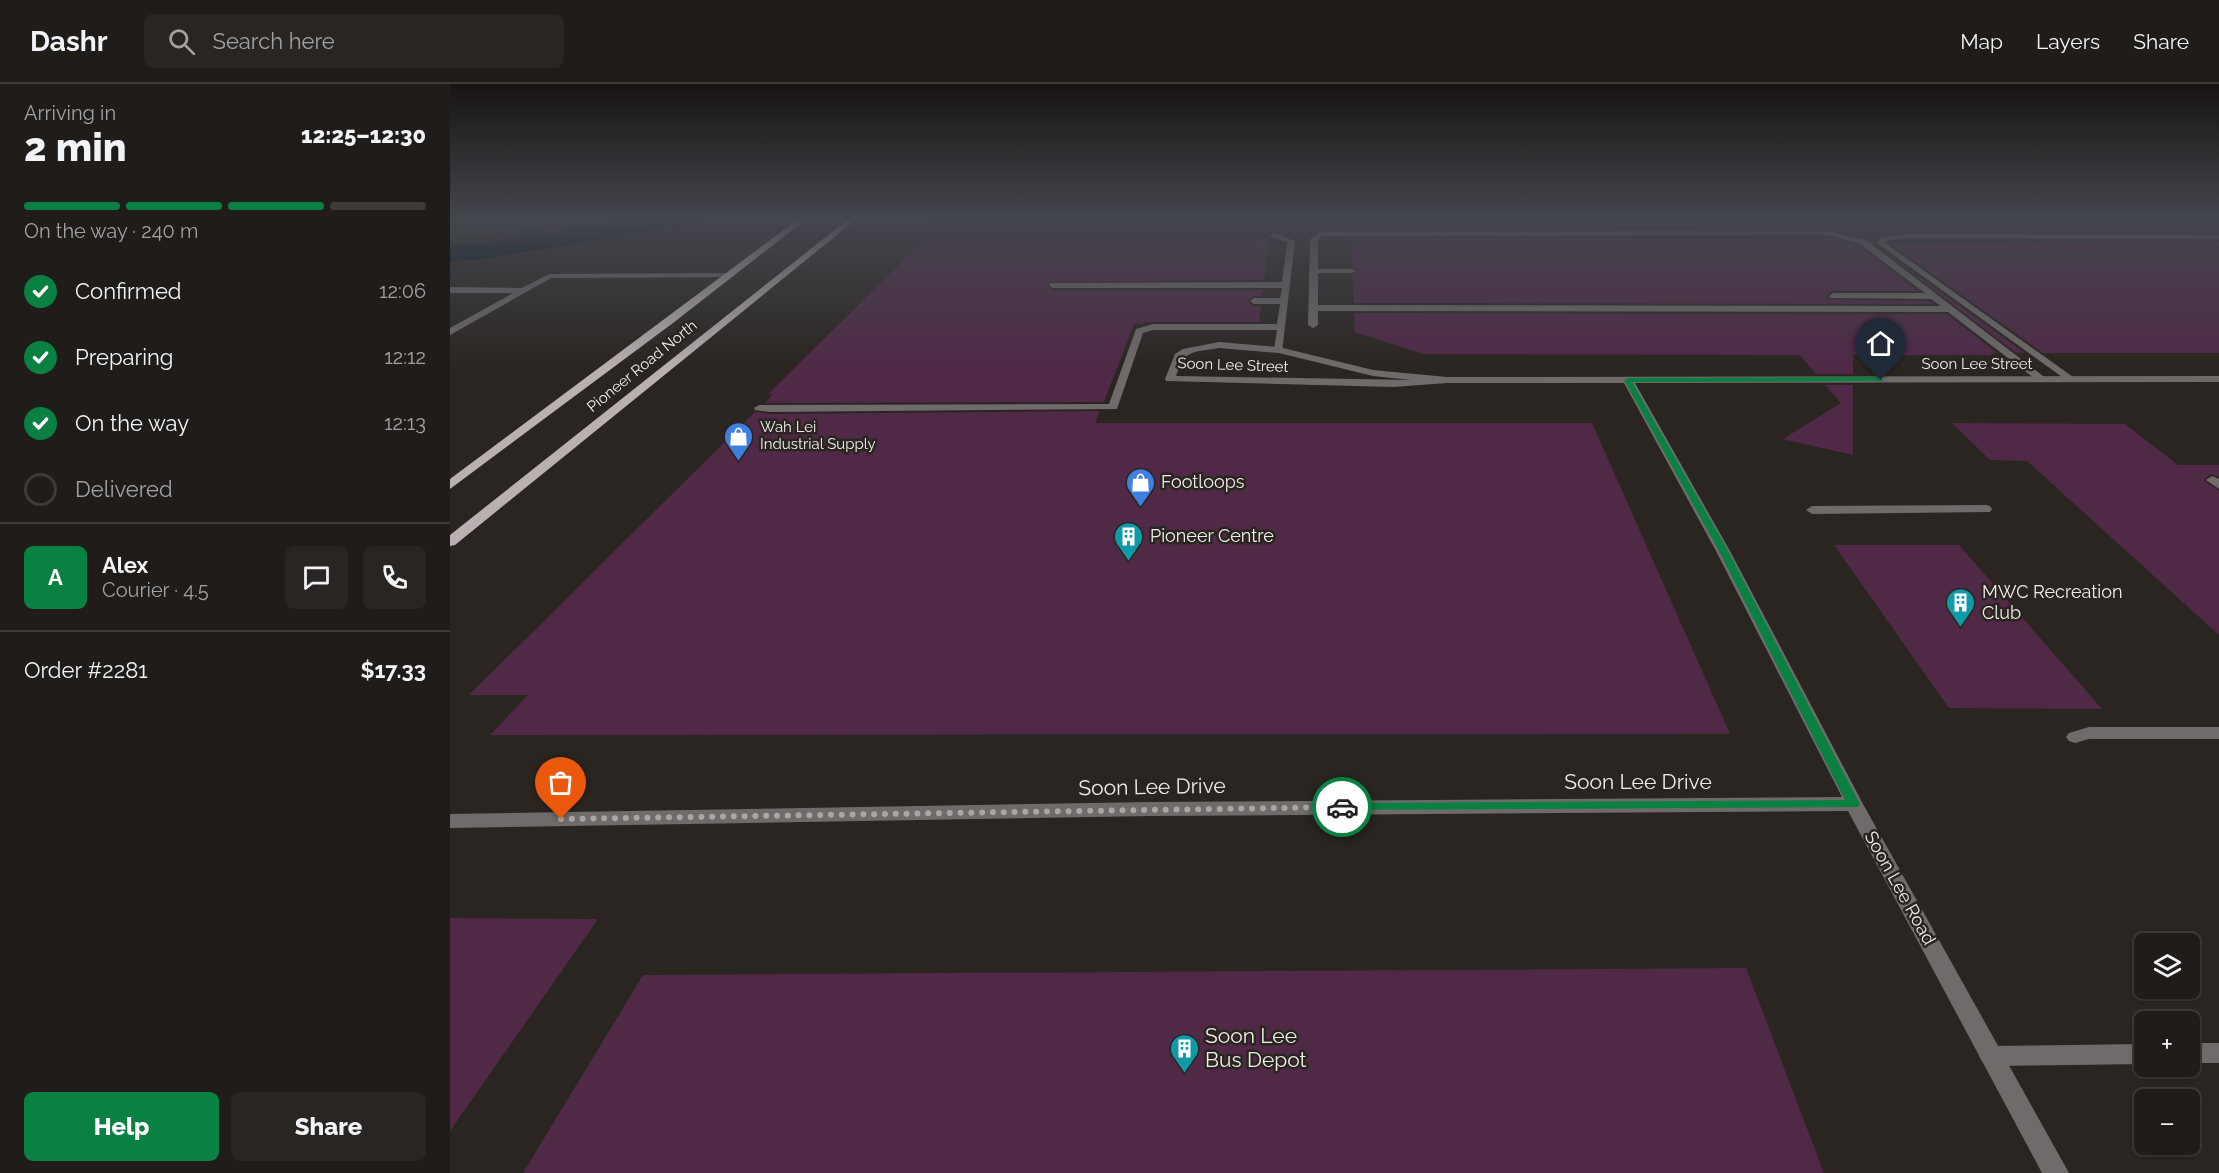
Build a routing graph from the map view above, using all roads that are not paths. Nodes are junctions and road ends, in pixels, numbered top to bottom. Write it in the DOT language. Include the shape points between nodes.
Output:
graph roads {
  1 [pos="738,268"];
  2 [pos="792,268"];
  3 [pos="1288,268"];
  4 [pos="1314,268"];
  5 [pos="1895,268"];
  6 [pos="1915,268"];
  7 [pos="1314,271"];
  8 [pos="1352,271"];
  9 [pos="1886,273"];
  10 [pos="1902,273"];
  11 [pos="729,275"];
  12 [pos="1287,280"];
  13 [pos="1053,285"];
  14 [pos="450,290"];
  15 [pos="525,290"];
  16 [pos="1833,296"];
  17 [pos="1932,296"];
  18 [pos="1254,301"];
  19 [pos="1285,302"];
  20 [pos="1314,308"];
  21 [pos="1950,309"];
  22 [pos="1313,325"];
  23 [pos="1282,327"];
  24 [pos="450,332"];
  25 [pos="1279,350"];
  26 [pos="2042,379"];
  27 [pos="2069,379"];
  28 [pos="2219,379"];
  29 [pos="1447,380"];
  30 [pos="1628,380"];
  31 [pos="759,408"];
  32 [pos="450,484"];
  33 [pos="1986,509"];
  34 [pos="1812,510"];
  35 [pos="450,542"];
  36 [pos="2211,733"];
  37 [pos="2075,737"];
  38 [pos="1854,804"];
  39 [pos="450,821"];
  40 [pos="2200,1053"];
  41 [pos="2219,1053"];
  42 [pos="2134,1054"];
  43 [pos="1991,1056"];
  44 [pos="2056,1173"];
  1 -- 11 [label="main road, Pioneer Road North"];
  2 -- 35 [label="main road, Pioneer Road North"];
  3 -- 12 [label="street"];
  4 -- 7 [label="street"];
  5 -- 10 [label="street"];
  6 -- 27 [label="street"];
  7 -- 8 [label="street"];
  7 -- 20 [label="street"];
  9 -- 10 [label="street"];
  10 -- 17 [label="street"];
  11 -- 15 [label="street" via="555,276"];
  11 -- 32 [label="main road, Pioneer Road North"];
  12 -- 13 [label="street"];
  12 -- 19 [label="street"];
  14 -- 15 [label="street"];
  15 -- 24 [label="street"];
  16 -- 17 [label="street"];
  17 -- 21 [label="street"];
  18 -- 19 [label="street"];
  19 -- 23 [label="street"];
  20 -- 21 [label="street"];
  20 -- 22 [label="street"];
  21 -- 26 [label="street"];
  23 -- 25 [label="street"];
  23 -- 31 [label="street" via="1153,327 1139,331 1113,407"];
  25 -- 29 [label="street, Soon Lee Street" via="1373,373"];
  25 -- 29 [label="street, Soon Lee Street" via="1219,345 1186,351 1178,357 1170,379 1394,384"];
  26 -- 27 [label="street, Soon Lee Street"];
  26 -- 30 [label="street, Soon Lee Street"];
  27 -- 28 [label="street, Soon Lee Street"];
  29 -- 30 [label="street, Soon Lee Street"];
  30 -- 38 [label="street, Soon Lee Road" via="1723,551"];
  33 -- 34 [label="street"];
  36 -- 37 [label="street" via="2089,733"];
  38 -- 39 [label="street, Soon Lee Drive"];
  38 -- 43 [label="street, Soon Lee Road"];
  40 -- 41 [label="street"];
  42 -- 43 [label="street"];
  43 -- 44 [label="street, Soon Lee Road"];
}
